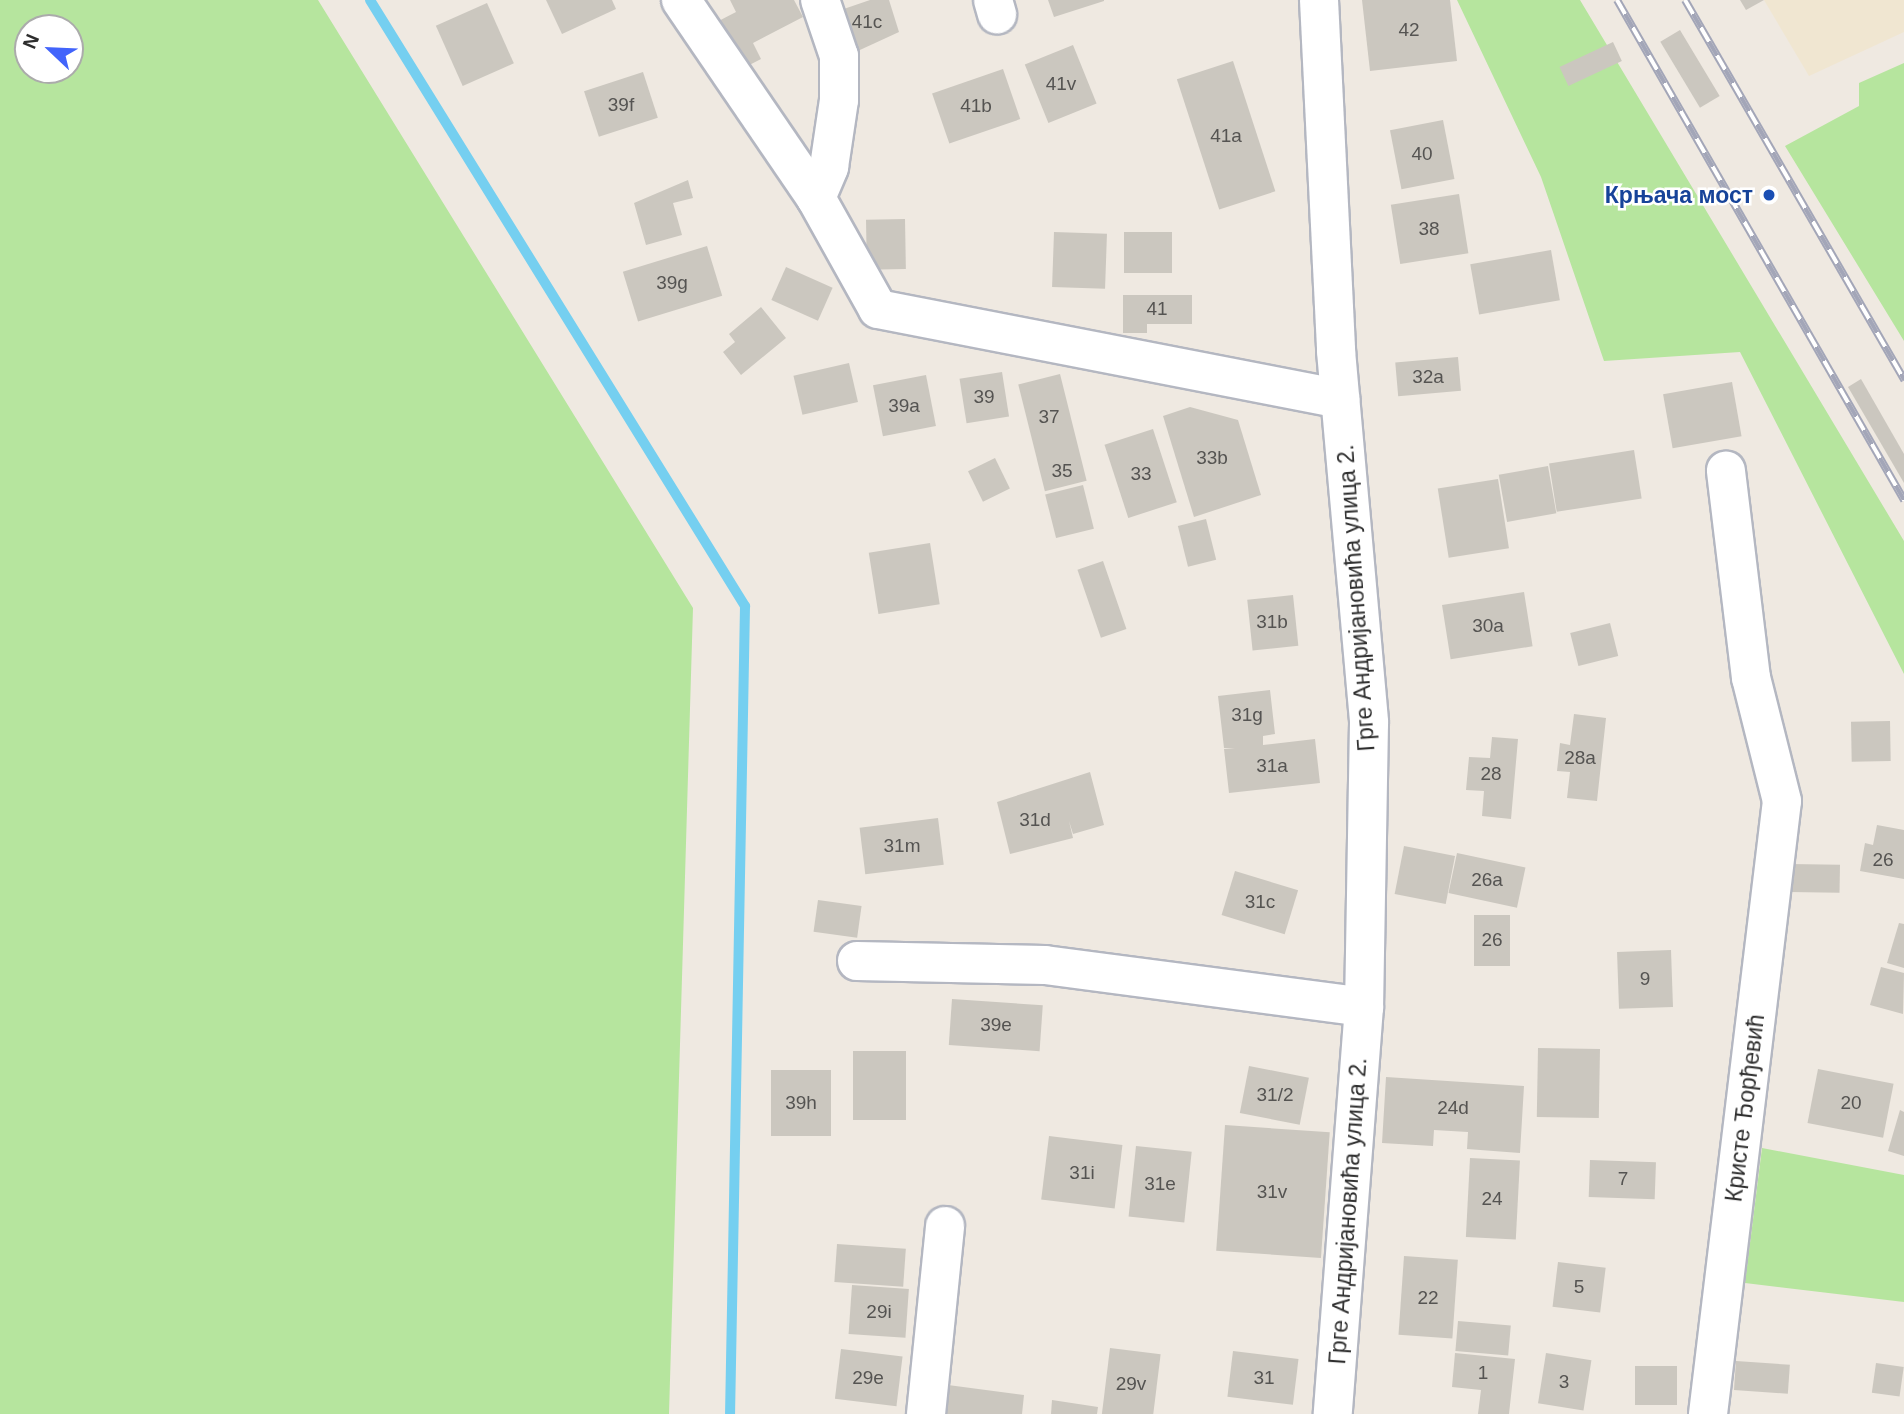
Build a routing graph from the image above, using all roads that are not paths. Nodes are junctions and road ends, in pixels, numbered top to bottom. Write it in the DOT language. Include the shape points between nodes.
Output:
graph roads {
  1 [pos="681,0"];
  2 [pos="820,0"];
  3 [pos="1319,0"];
  4 [pos="816,198"];
  5 [pos="1340,399"];
  6 [pos="1726,471"];
  7 [pos="857,961"];
  8 [pos="1364,1007"];
  9 [pos="945,1226"];
  10 [pos="926,1414"];
  11 [pos="1333,1414"];
  12 [pos="1708,1414"];
  1 -- 4 [label="street"];
  2 -- 4 [label="street" via="839,56 839,100 829,167"];
  3 -- 5 [label="street, Грге Андријановића улица 2."];
  4 -- 5 [label="street" via="878,309"];
  5 -- 8 [label="street, Грге Андријановића улица 2." via="1369,723"];
  6 -- 12 [label="street, Кристе Ђорђевић" via="1751,678 1782,801"];
  7 -- 8 [label="street" via="1045,965"];
  8 -- 11 [label="street, Грге Андријановића улица 2."];
  9 -- 10 [label="street"];
}
